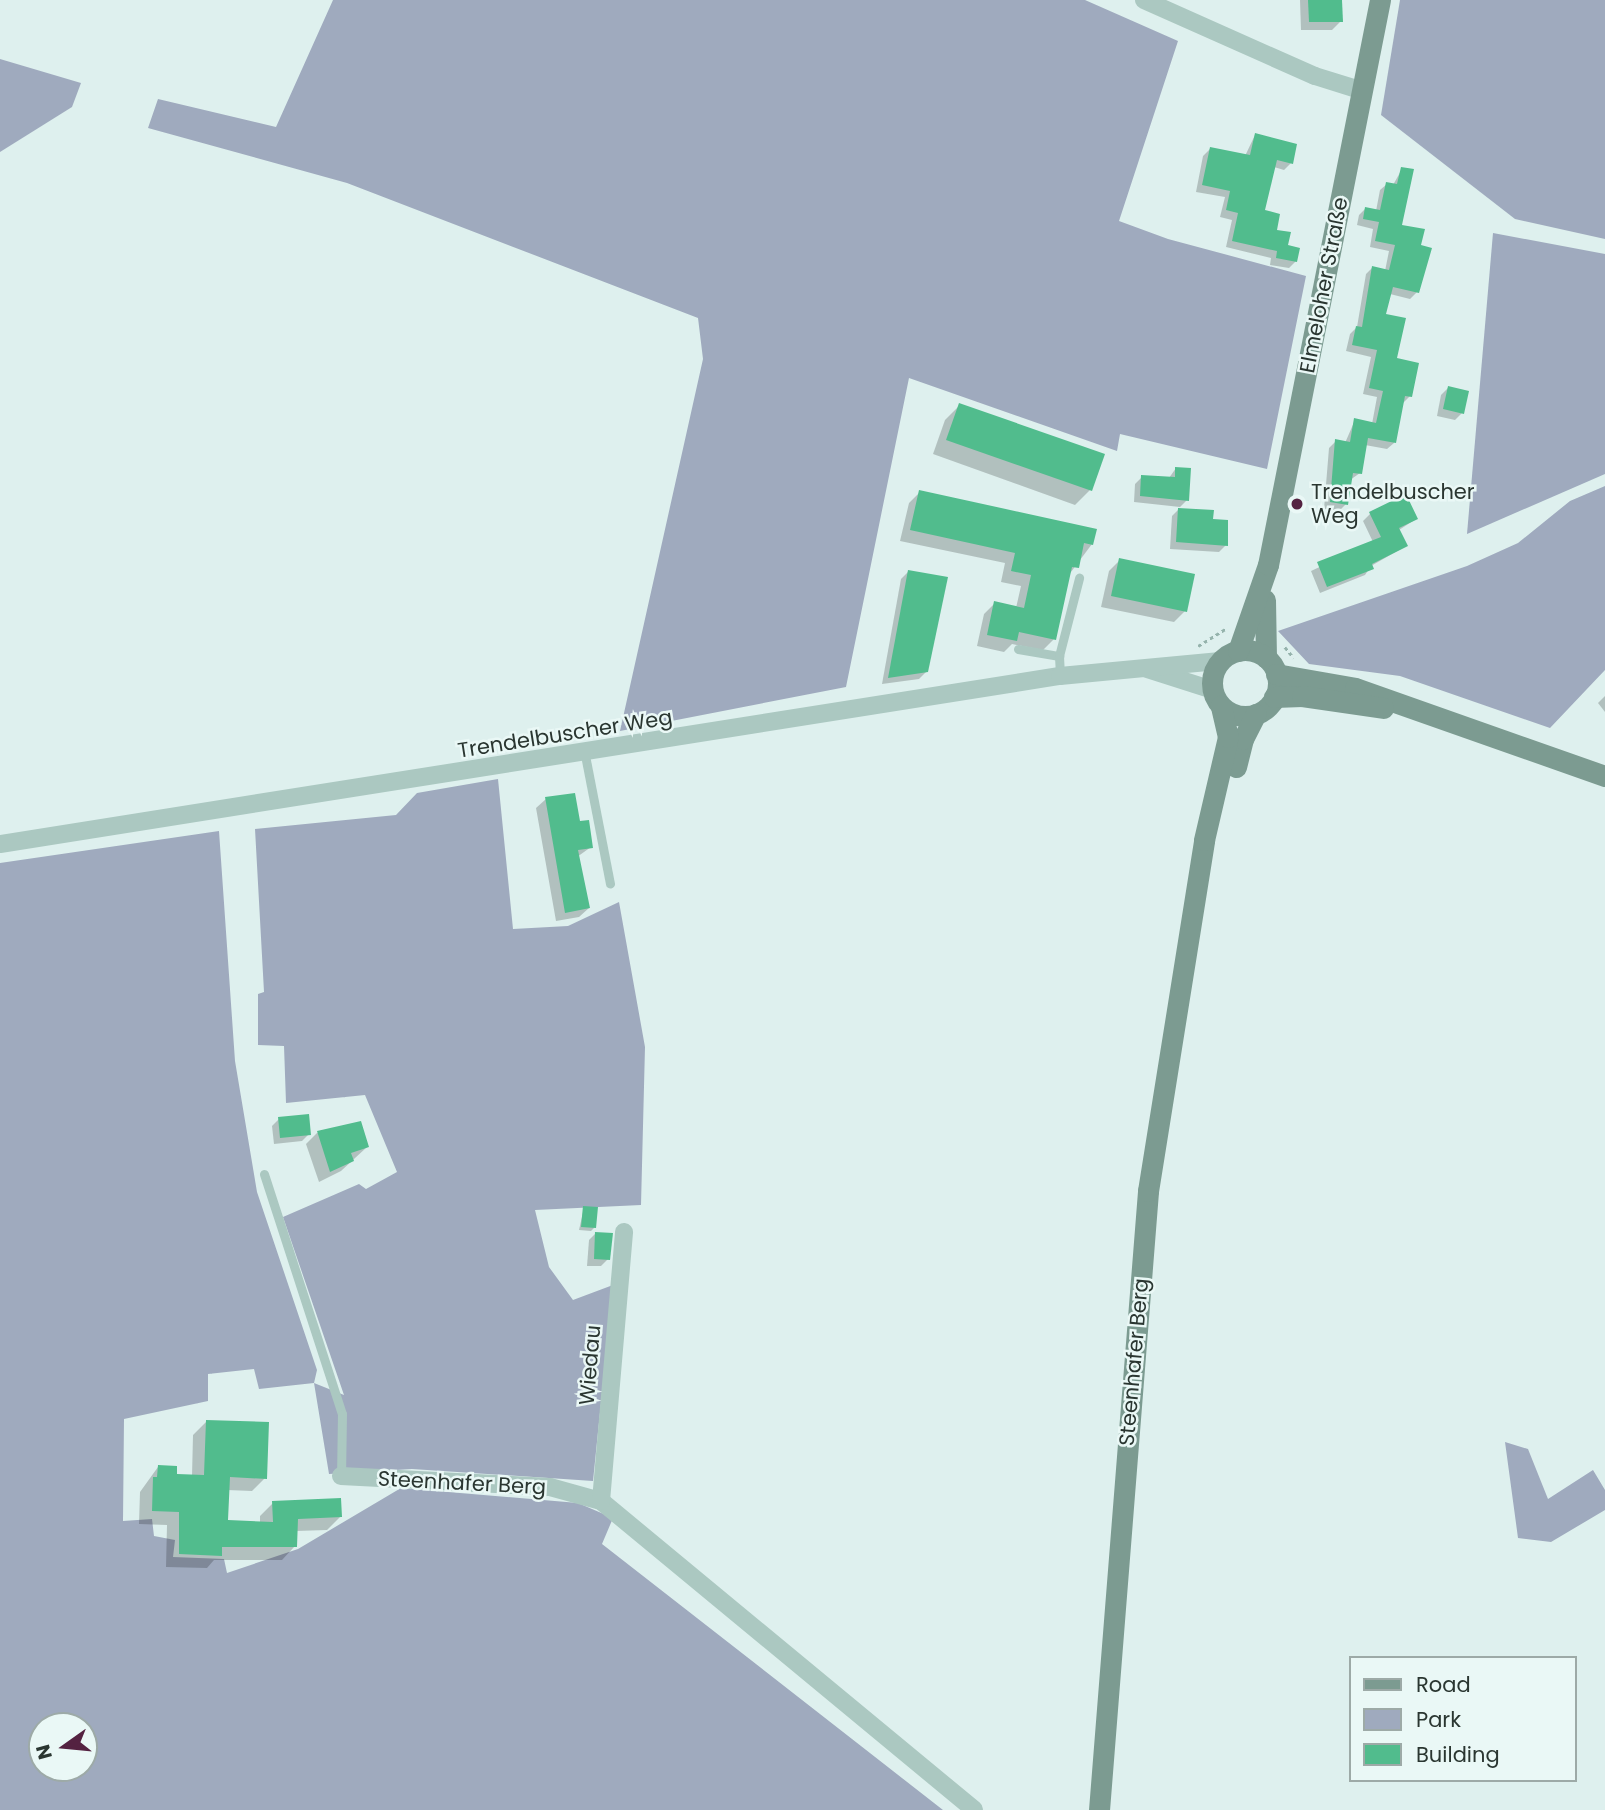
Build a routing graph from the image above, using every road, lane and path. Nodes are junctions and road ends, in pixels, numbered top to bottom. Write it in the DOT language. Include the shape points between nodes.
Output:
graph roads {
  1 [pos="1144,0"];
  2 [pos="1380,0"];
  3 [pos="1363,91"];
  4 [pos="1267,570"];
  5 [pos="1079,578"];
  6 [pos="1018,649"];
  7 [pos="1059,656"];
  8 [pos="1229,656"];
  9 [pos="1137,666"];
  10 [pos="1271,666"];
  11 [pos="1059,676"];
  12 [pos="1217,698"];
  13 [pos="1274,698"];
  14 [pos="1419,712"];
  15 [pos="1256,714"];
  16 [pos="585,755"];
  17 [pos="1605,776"];
  18 [pos="0,844"];
  19 [pos="610,884"];
  20 [pos="1193,917"];
  21 [pos="264,1174"];
  22 [pos="624,1232"];
  23 [pos="341,1476"];
  24 [pos="601,1501"];
  25 [pos="974,1810"];
  26 [pos="1099,1810"];
  1 -- 3 [label="street" via="1315,76"];
  2 -- 3 [label="street, Elmeloher Straße"];
  3 -- 4 [label="street, Elmeloher Straße"];
  4 -- 8 [label="street, Elmeloher Straße"];
  4 -- 10 [label="street, Elmeloher Straße" via="1262,626"];
  5 -- 7 [label="lane"];
  6 -- 7 [label="lane"];
  7 -- 11 [label="lane"];
  8 -- 9 [label="street, Trendelbuscher Weg"];
  8 -- 10 [label="street"];
  8 -- 12 [label="street"];
  9 -- 11 [label="street, Trendelbuscher Weg"];
  9 -- 12 [label="street, Trendelbuscher Weg"];
  10 -- 13 [label="street"];
  10 -- 14 [label="street" via="1355,688"];
  11 -- 16 [label="street, Trendelbuscher Weg"];
  12 -- 15 [label="street" via="1243,716"];
  12 -- 20 [label="street, Steenhafer Berg" via="1228,737 1204,840"];
  13 -- 14 [label="street" via="1303,696"];
  13 -- 15 [label="street"];
  14 -- 17 [label="street" via="1483,730"];
  15 -- 20 [label="street, Steenhafer Berg" via="1243,739"];
  16 -- 18 [label="street, Trendelbuscher Weg"];
  16 -- 19 [label="lane"];
  20 -- 26 [label="street, Steenhafer Berg" via="1166,1059 1148,1191"];
  21 -- 23 [label="lane" via="342,1414"];
  22 -- 24 [label="street, Wiedau"];
  23 -- 24 [label="street, Steenhafer Berg" via="550,1487"];
  24 -- 25 [label="street, Steenhafer Berg"];
}
